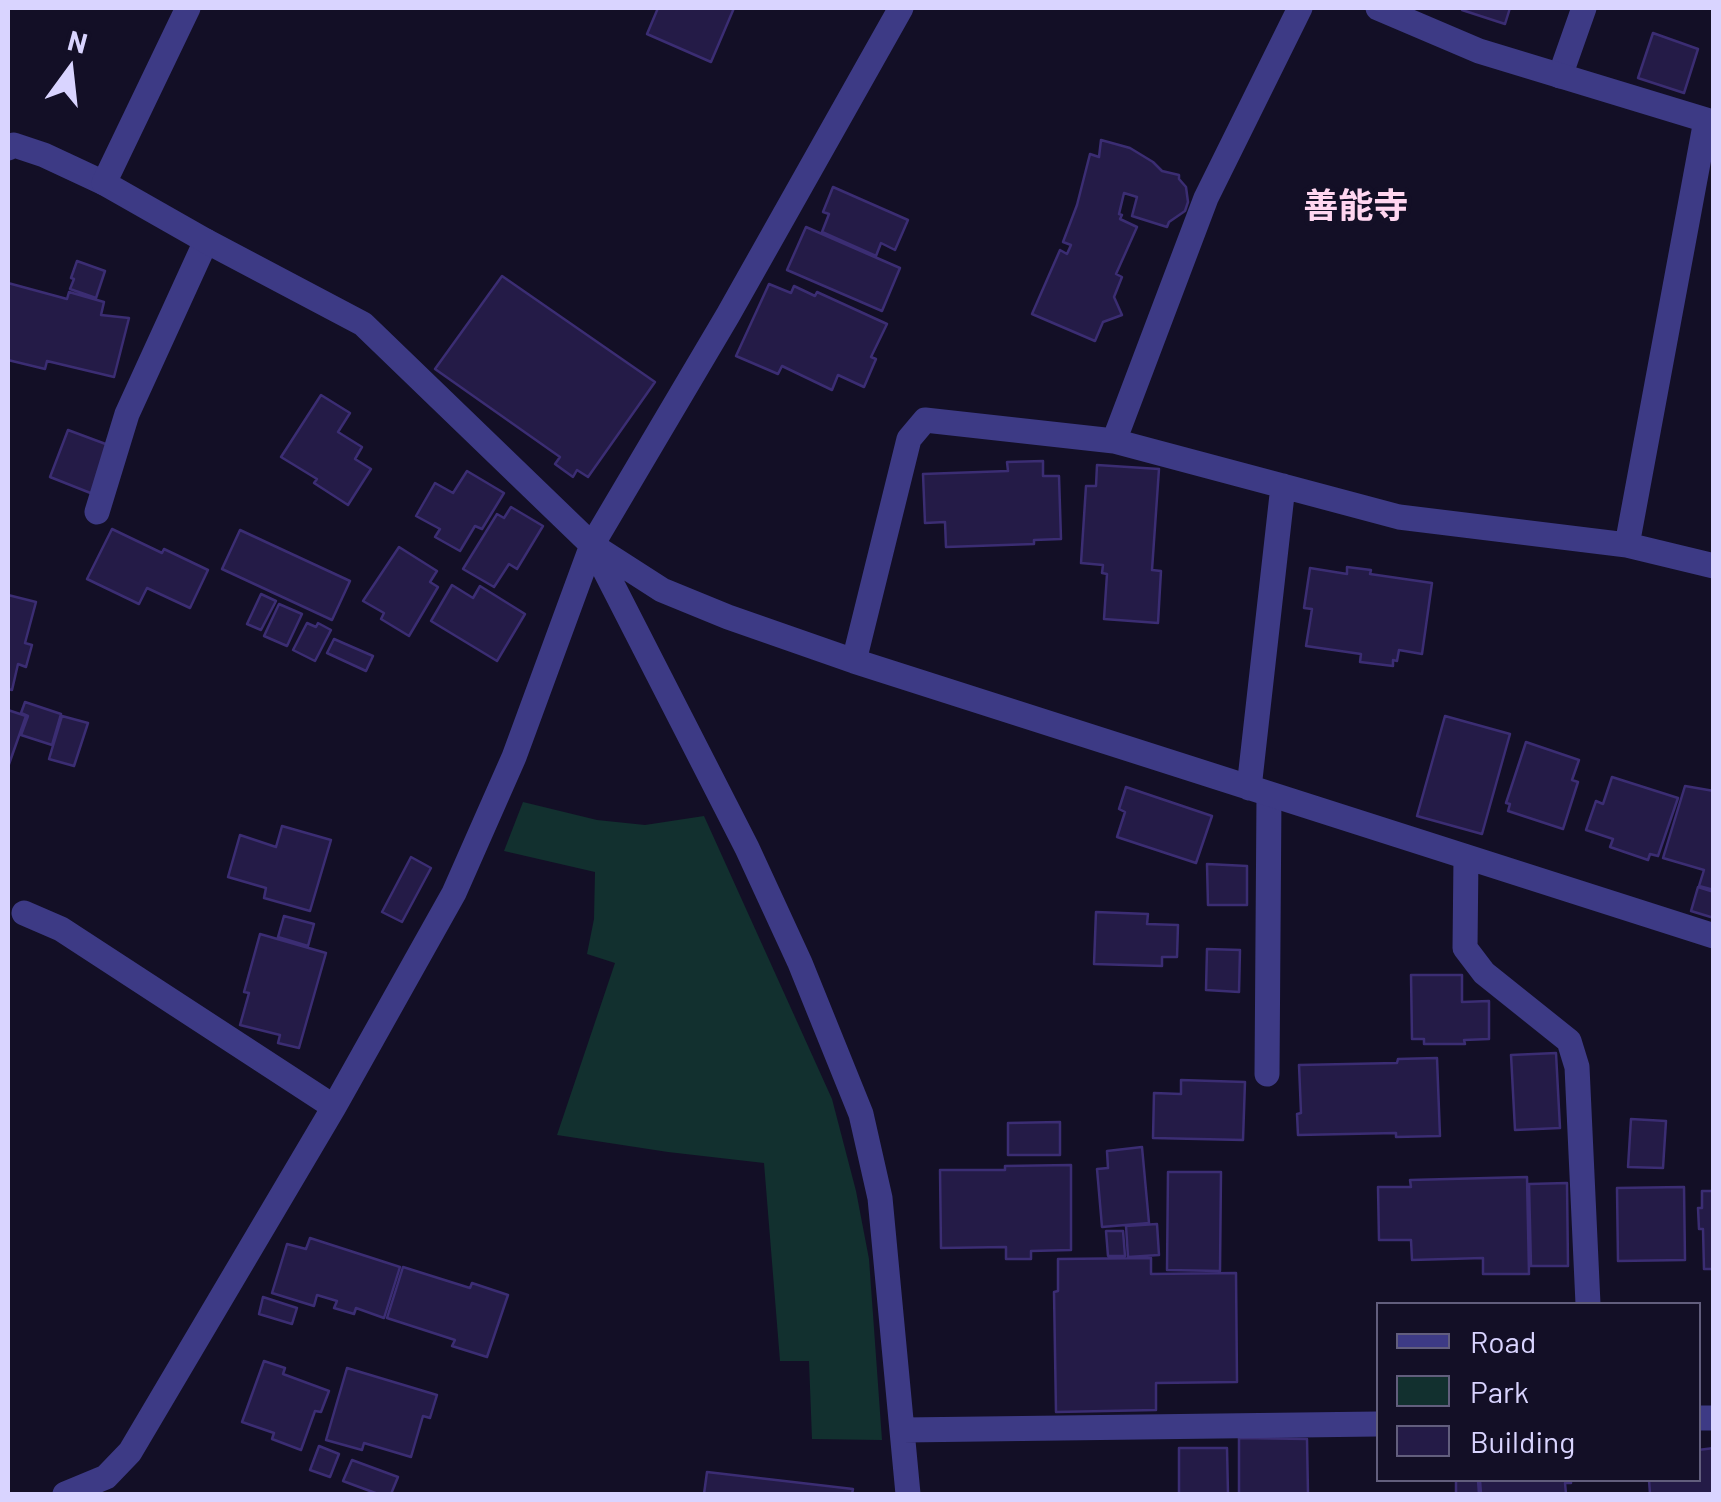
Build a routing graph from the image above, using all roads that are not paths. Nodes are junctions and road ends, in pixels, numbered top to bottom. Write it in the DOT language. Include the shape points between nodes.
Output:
graph roads {
  1 [pos="188,8"];
  2 [pos="901,8"];
  3 [pos="1300,8"];
  4 [pos="1378,8"];
  5 [pos="1584,8"];
  6 [pos="1560,76"];
  7 [pos="8,148"];
  8 [pos="104,183"];
  9 [pos="206,241"];
  10 [pos="1114,441"];
  11 [pos="1283,486"];
  12 [pos="97,512"];
  13 [pos="592,546"];
  14 [pos="1627,546"];
  15 [pos="1714,566"];
  16 [pos="854,661"];
  17 [pos="1259,792"];
  18 [pos="1466,857"];
  19 [pos="24,913"];
  20 [pos="1714,936"];
  21 [pos="1267,1074"];
  22 [pos="334,1107"];
  23 [pos="1588,1302"];
  24 [pos="1376,1424"];
  25 [pos="902,1430"];
  26 [pos="114,1486"];
  27 [pos="65,1494"];
  28 [pos="908,1494"];
  1 -- 8 [label="street"];
  2 -- 13 [label="street"];
  3 -- 10 [label="street" via="1206,198"];
  4 -- 6 [label="street"];
  5 -- 6 [label="street"];
  6 -- 14 [label="street" via="1706,120"];
  7 -- 8 [label="street" via="44,155"];
  8 -- 9 [label="street"];
  9 -- 12 [label="street" via="127,414"];
  9 -- 13 [label="street" via="363,324"];
  10 -- 11 [label="street"];
  10 -- 16 [label="street" via="924,420 909,439"];
  11 -- 14 [label="street" via="1399,517"];
  11 -- 17 [label="street"];
  13 -- 16 [label="street" via="662,590"];
  13 -- 22 [label="street" via="514,757 454,892"];
  13 -- 25 [label="street" via="747,848 861,1114 880,1198"];
  14 -- 15 [label="street"];
  16 -- 17 [label="street"];
  17 -- 18 [label="street"];
  17 -- 21 [label="street"];
  18 -- 20 [label="street"];
  18 -- 23 [label="street" via="1465,948 1484,973 1569,1042 1578,1067"];
  19 -- 22 [label="street" via="61,929"];
  22 -- 26 [label="street"];
  24 -- 25 [label="street"];
  25 -- 28 [label="street"];
  26 -- 27 [label="street"];
}
